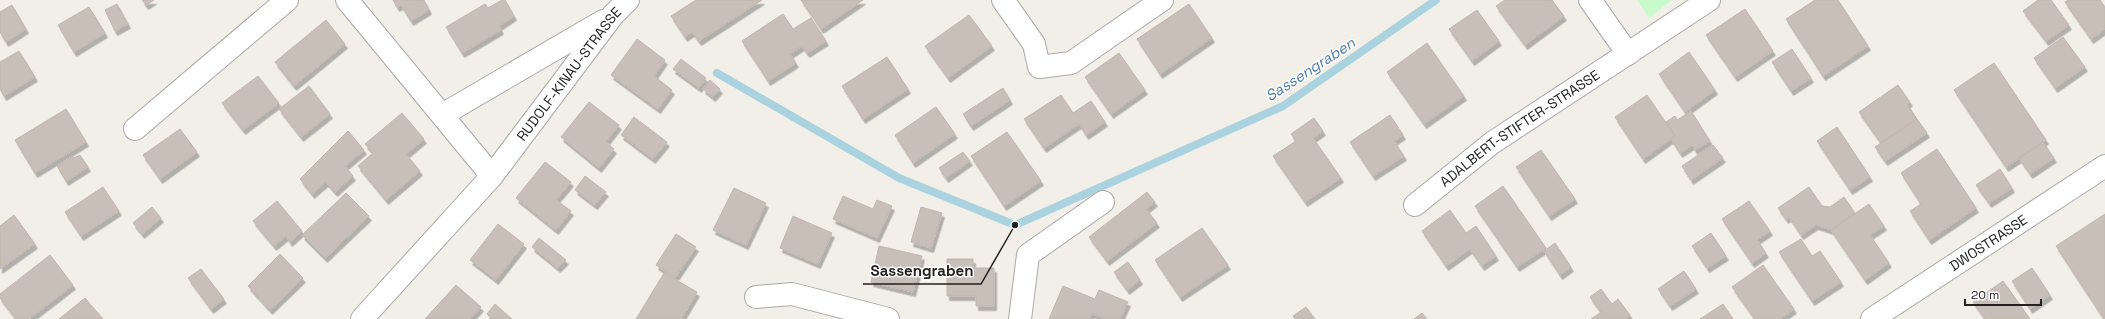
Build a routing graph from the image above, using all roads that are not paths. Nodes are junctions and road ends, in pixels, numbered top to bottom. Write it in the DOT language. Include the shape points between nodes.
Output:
graph roads {
  1 [pos="287,0"];
  2 [pos="347,0"];
  3 [pos="1003,0"];
  4 [pos="1162,0"];
  5 [pos="1590,0"];
  6 [pos="1709,0"];
  7 [pos="621,7"];
  8 [pos="1628,54"];
  9 [pos="442,115"];
  10 [pos="135,129"];
  11 [pos="2105,166"];
  12 [pos="492,176"];
  13 [pos="1103,202"];
  14 [pos="1415,205"];
  15 [pos="756,297"];
  16 [pos="362,319"];
  17 [pos="888,319"];
  18 [pos="1020,319"];
  19 [pos="1872,319"];
  1 -- 10 [label="street"];
  2 -- 9 [label="street"];
  3 -- 4 [label="street" via="1034,44 1039,67 1071,63"];
  5 -- 8 [label="street"];
  6 -- 8 [label="street, ADALBERT-STIFTER-STRASSE"];
  7 -- 9 [label="street, RUDOLF-KINAU-STRASSE"];
  7 -- 12 [label="street, RUDOLF-KINAU-STRASSE"];
  8 -- 14 [label="street, ADALBERT-STIFTER-STRASSE" via="1492,143"];
  9 -- 12 [label="street"];
  11 -- 19 [label="street, DWOSTRASSE"];
  12 -- 16 [label="street, RUDOLF-KINAU-STRASSE"];
  13 -- 18 [label="street" via="1028,255"];
  15 -- 17 [label="street" via="792,294"];
}
